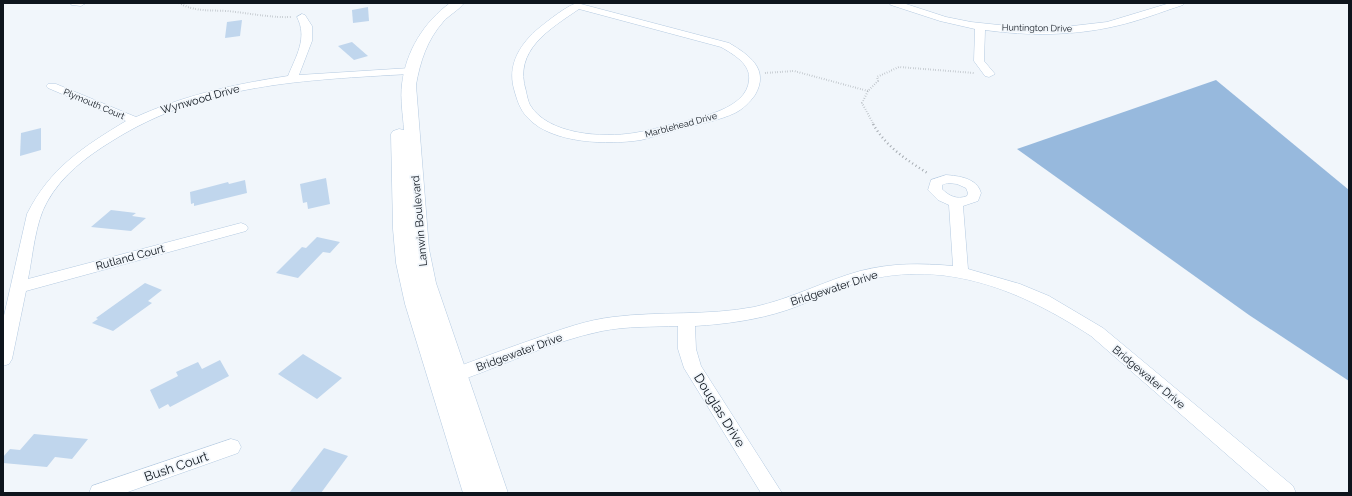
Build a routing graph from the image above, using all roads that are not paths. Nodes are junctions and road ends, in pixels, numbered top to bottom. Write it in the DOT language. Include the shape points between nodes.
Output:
graph roads {
  1 [pos="76,3"];
  2 [pos="81,3"];
  3 [pos="449,3"];
  4 [pos="458,3"];
  5 [pos="565,3"];
  6 [pos="894,3"];
  7 [pos="1180,3"];
  8 [pos="579,4"];
  9 [pos="302,16"];
  10 [pos="980,26"];
  11 [pos="405,72"];
  12 [pos="989,74"];
  13 [pos="292,80"];
  14 [pos="52,86"];
  15 [pos="135,121"];
  16 [pos="956,202"];
  17 [pos="241,228"];
  18 [pos="961,273"];
  19 [pos="18,286"];
  20 [pos="686,320"];
  21 [pos="3,359"];
  22 [pos="447,377"];
  23 [pos="231,447"];
  24 [pos="99,493"];
  25 [pos="476,493"];
  26 [pos="495,493"];
  27 [pos="772,493"];
  28 [pos="1286,493"];
  1 -- 2 [label="street"];
  3 -- 11 [label="street, Lanwin Boulevard" via="430,19 408,48"];
  4 -- 11 [label="street, Lanwin Boulevard" via="433,26 420,43"];
  5 -- 8 [label="street"];
  6 -- 10 [label="street, Huntington Drive" via="936,17"];
  7 -- 10 [label="street, Huntington Drive" via="1108,25 1093,27 1030,30"];
  8 -- 8 [label="street, Marblehead Drive" via="535,37 524,50 518,67 517,78 524,105 538,120 556,129 577,136 596,138 644,135 722,114 742,102 753,88 755,74 750,64 725,45"];
  9 -- 13 [label="street" via="307,26 307,41"];
  10 -- 12 [label="street" via="979,61"];
  11 -- 13 [label="street, Wynwood Drive"];
  11 -- 22 [label="street, Lanwin Boulevard" via="409,85 419,248"];
  13 -- 15 [label="street, Wynwood Drive" via="222,90"];
  14 -- 15 [label="street, Plymouth Court"];
  15 -- 19 [label="street, Wynwood Drive" via="84,153 44,194 34,214"];
  16 -- 16 [label="street" via="973,198 975,195 968,184 957,179 940,180 936,183 935,190 944,198"];
  16 -- 18 [label="street"];
  17 -- 19 [label="street, Rutland Court"];
  18 -- 20 [label="street, Bridgewater Drive" via="916,269 885,271 862,276 752,313 715,319"];
  18 -- 28 [label="street, Bridgewater Drive" via="1016,288 1069,313 1097,332"];
  19 -- 21 [label="street, Wynwood Drive"];
  20 -- 22 [label="street, Bridgewater Drive" via="642,320 583,329"];
  20 -- 27 [label="street, Douglas Drive" via="687,349 693,368"];
  22 -- 25 [label="street, Lanwin Boulevard"];
  22 -- 26 [label="street, Lanwin Boulevard"];
  23 -- 24 [label="street, Bush Court"];
}
